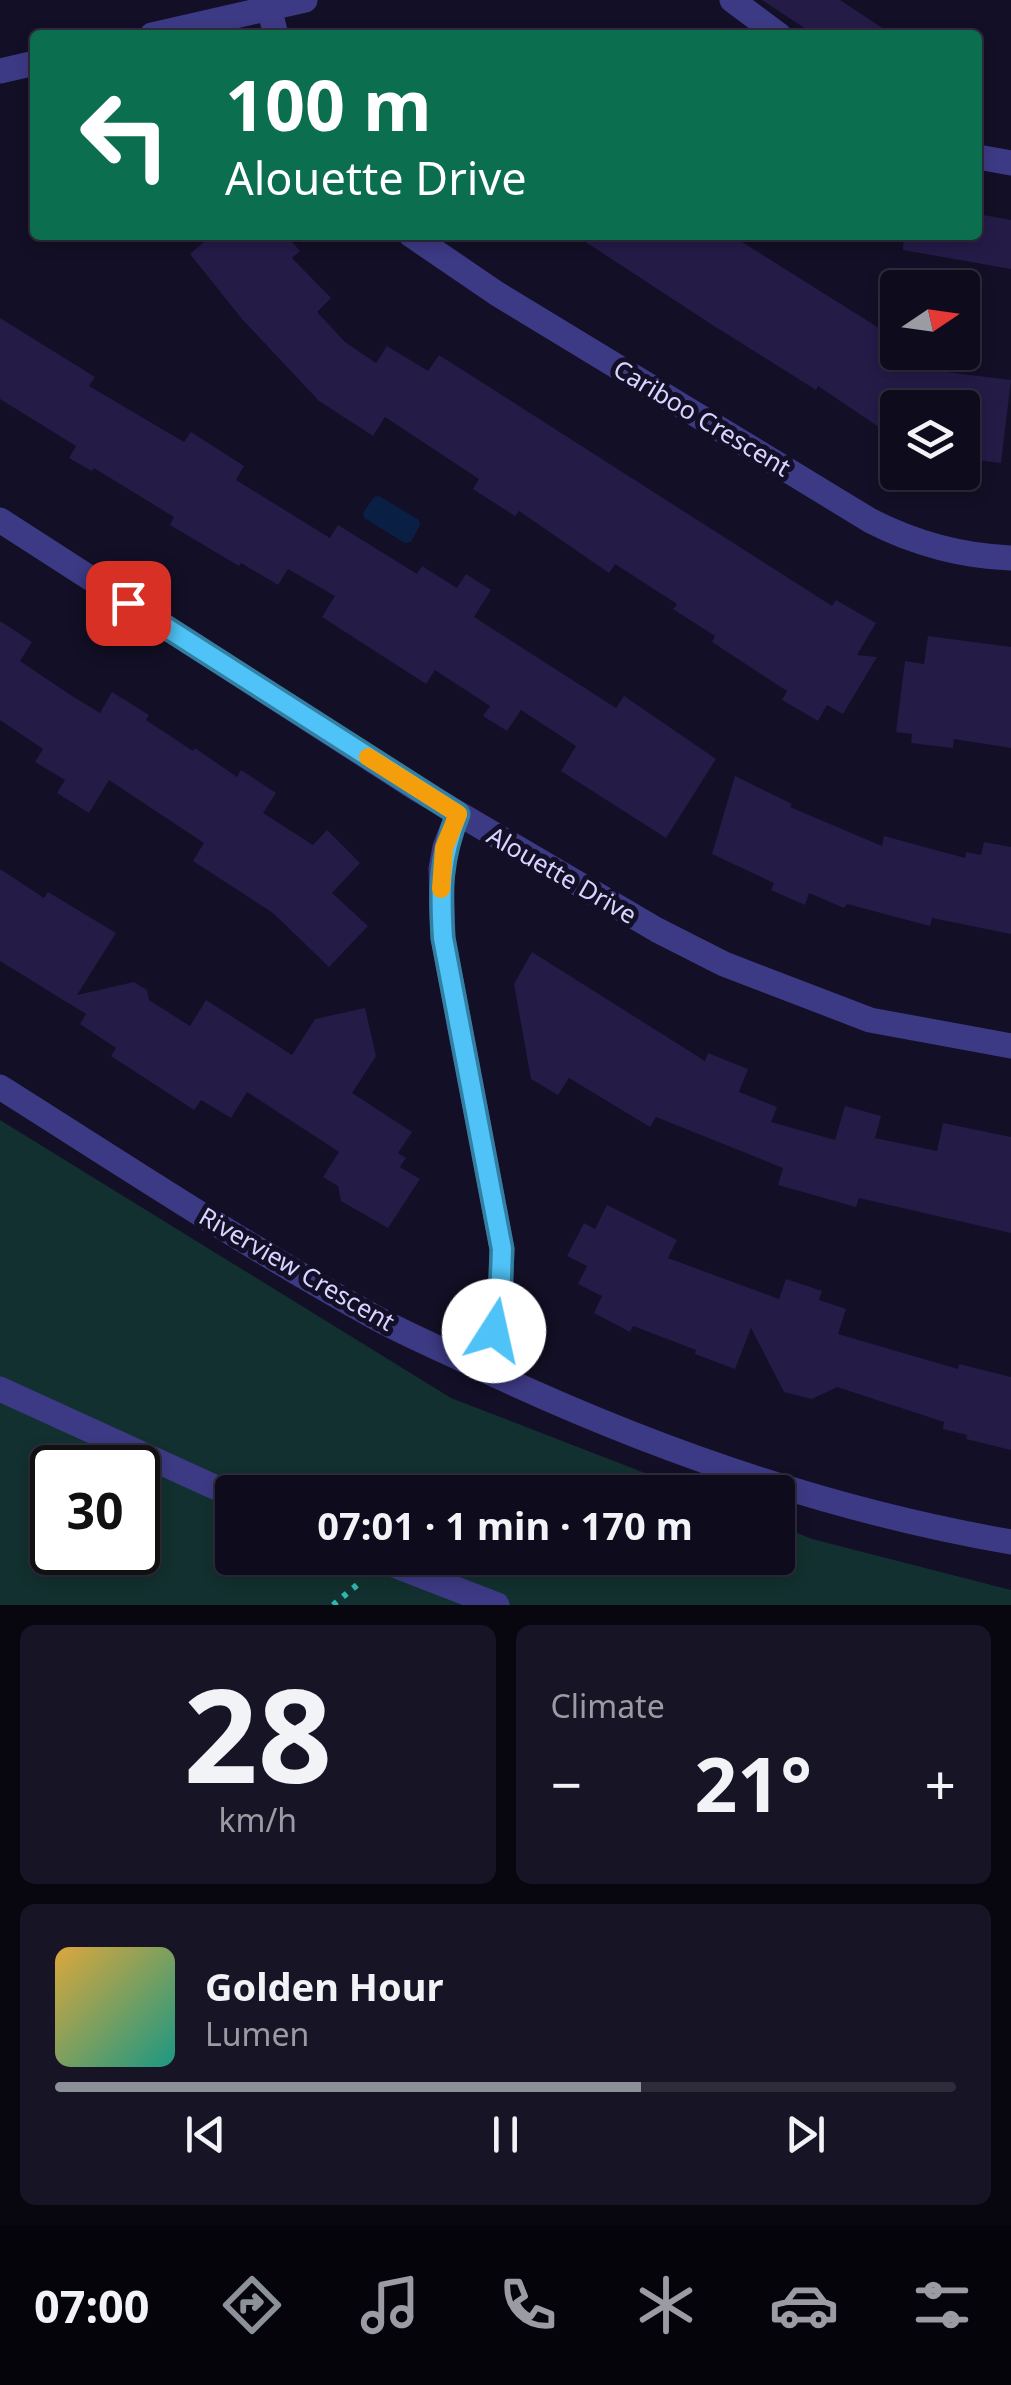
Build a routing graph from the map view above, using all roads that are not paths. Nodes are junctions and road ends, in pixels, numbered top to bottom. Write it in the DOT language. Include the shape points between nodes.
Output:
graph roads {
  1 [pos="305,0"];
  2 [pos="732,0"];
  3 [pos="269,8"];
  4 [pos="174,30"];
  5 [pos="275,30"];
  6 [pos="772,30"];
  7 [pos="30,64"];
  8 [pos="0,71"];
  9 [pos="982,157"];
  10 [pos="1011,162"];
  11 [pos="418,240"];
  12 [pos="0,520"];
  13 [pos="1011,558"];
  14 [pos="458,814"];
  15 [pos="1011,1046"];
  16 [pos="0,1087"];
  17 [pos="485,1370"];
  18 [pos="0,1389"];
  19 [pos="215,1487"];
  20 [pos="1011,1542"];
  21 [pos="420,1575"];
  22 [pos="498,1605"];
  1 -- 3 [label="street"];
  2 -- 6 [label="street"];
  3 -- 4 [label="street"];
  3 -- 5 [label="street"];
  7 -- 8 [label="street"];
  9 -- 10 [label="street"];
  11 -- 13 [label="street, Cariboo Crescent" via="871,521 935,548"];
  12 -- 14 [label="street, Alouette Drive"];
  14 -- 15 [label="street, Alouette Drive" via="724,964 870,1020"];
  14 -- 17 [label="street" via="441,869 443,938 502,1249 500,1302"];
  16 -- 17 [label="street, Riverview Crescent" via="357,1308"];
  17 -- 20 [label="street, Riverview Crescent" via="709,1462 871,1511"];
  18 -- 19 [label="street"];
  21 -- 22 [label="street"];
}
